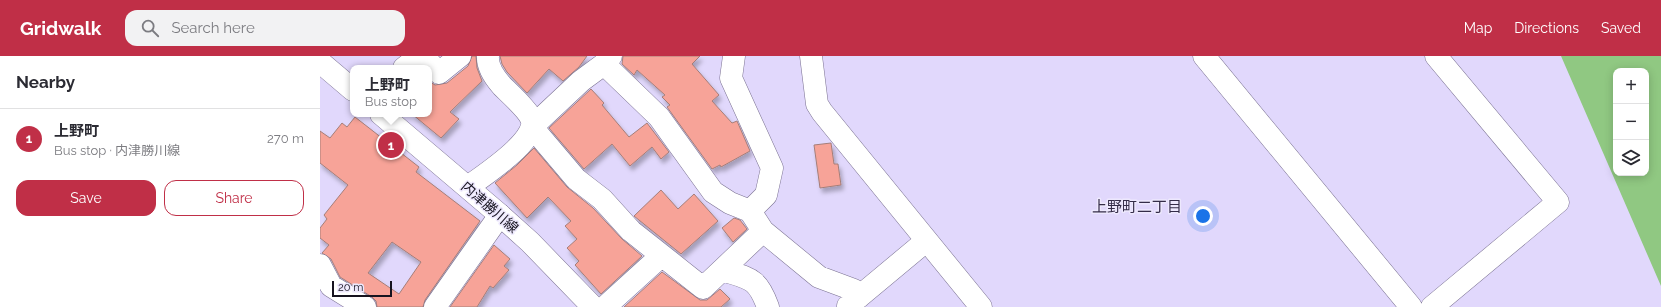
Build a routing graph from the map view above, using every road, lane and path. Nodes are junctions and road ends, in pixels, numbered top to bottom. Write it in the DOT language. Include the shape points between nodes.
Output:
graph roads {
  1 [pos="460,56"];
  2 [pos="488,56"];
  3 [pos="734,56"];
  4 [pos="811,56"];
  5 [pos="1204,56"];
  6 [pos="1436,56"];
  7 [pos="608,60"];
  8 [pos="320,62"];
  9 [pos="408,65"];
  10 [pos="431,65"];
  11 [pos="432,66"];
  12 [pos="350,87"];
  13 [pos="386,117"];
  14 [pos="532,127"];
  15 [pos="468,187"];
  16 [pos="750,211"];
  17 [pos="500,215"];
  18 [pos="763,231"];
  19 [pos="926,241"];
  20 [pos="661,256"];
  21 [pos="320,265"];
  22 [pos="722,270"];
  23 [pos="853,302"];
  24 [pos="365,307"];
  25 [pos="435,307"];
  26 [pos="593,307"];
  27 [pos="605,307"];
  28 [pos="768,307"];
  29 [pos="982,307"];
  30 [pos="1411,307"];
  31 [pos="1432,307"];
  1 -- 11 [label="street" via="439,74"];
  2 -- 14 [label="street" via="487,64 499,82 531,118"];
  3 -- 16 [label="street" via="731,78 772,168 766,195"];
  4 -- 19 [label="street" via="817,104"];
  5 -- 30 [label="street"];
  6 -- 31 [label="street" via="1558,202"];
  7 -- 14 [label="street" via="581,81"];
  7 -- 16 [label="street" via="659,117 713,192 730,203"];
  8 -- 12 [label="street"];
  9 -- 10 [label="street" via="417,58 424,57"];
  13 -- 15 [label="street, 内津勝川線"];
  14 -- 15 [label="street" via="518,149"];
  14 -- 20 [label="street" via="576,179 602,199 631,231"];
  15 -- 17 [label="street, 内津勝川線"];
  16 -- 18 [label="street"];
  17 -- 25 [label="street"];
  17 -- 26 [label="street, 内津勝川線"];
  18 -- 22 [label="street"];
  18 -- 23 [label="street" via="819,277 854,290"];
  19 -- 23 [label="street"];
  19 -- 29 [label="street"];
  20 -- 22 [label="street" via="703,288"];
  20 -- 27 [label="street"];
  21 -- 24 [label="street" via="331,286"];
  22 -- 28 [label="street" via="752,280 762,290"];
}
